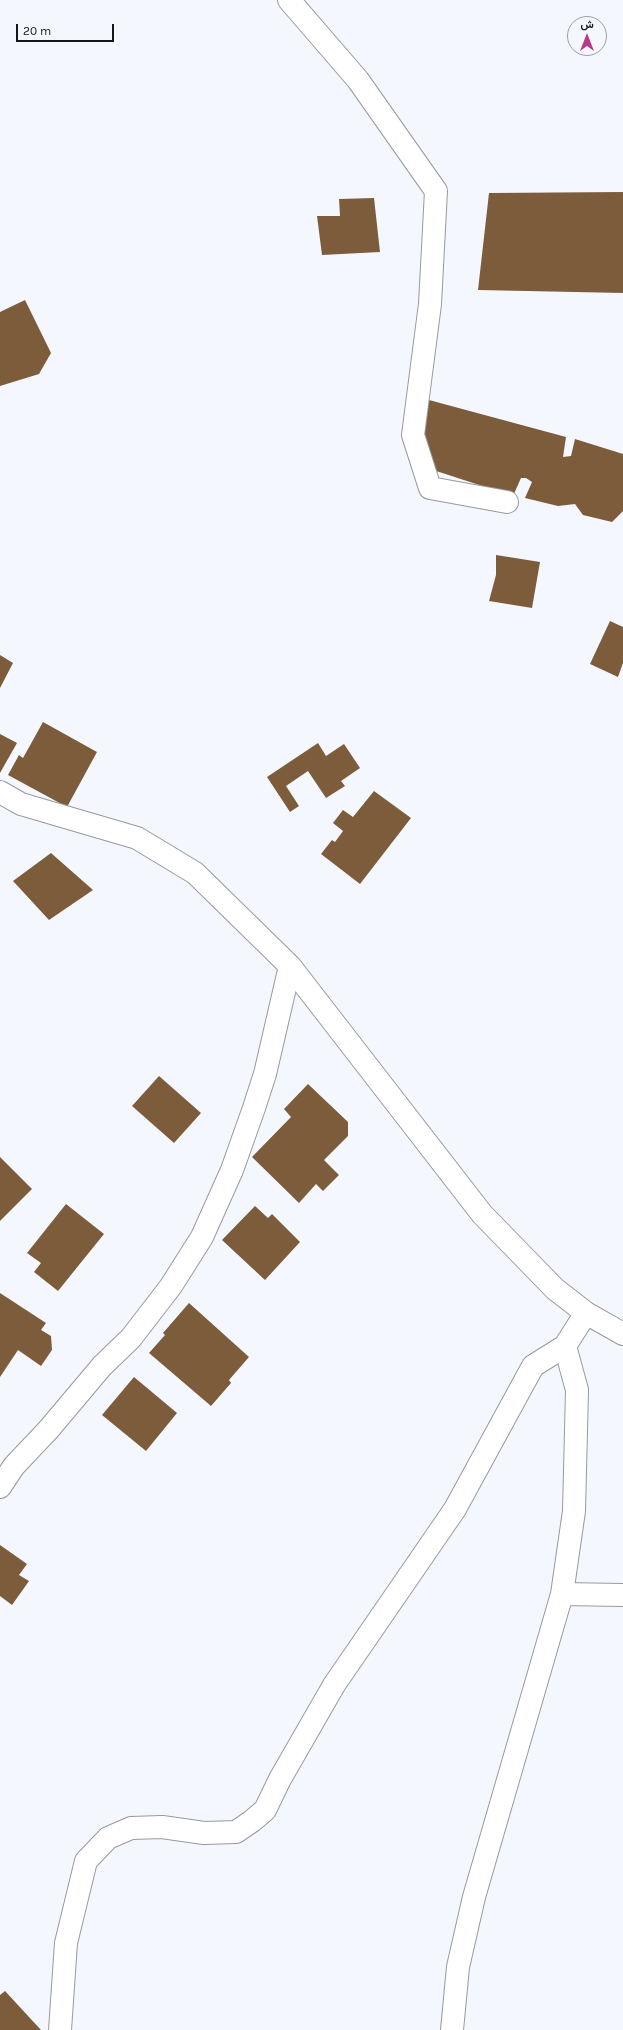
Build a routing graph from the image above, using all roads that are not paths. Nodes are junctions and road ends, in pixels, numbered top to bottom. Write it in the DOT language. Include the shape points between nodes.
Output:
graph roads {
  1 [pos="289,0"];
  2 [pos="507,502"];
  3 [pos="0,792"];
  4 [pos="290,966"];
  5 [pos="586,1313"];
  6 [pos="623,1334"];
  7 [pos="565,1346"];
  8 [pos="0,1487"];
  9 [pos="562,1594"];
  10 [pos="623,1595"];
  11 [pos="60,2030"];
  12 [pos="452,2030"];
  1 -- 2 [label="street" via="358,80 436,191 430,304 413,435 430,488"];
  3 -- 4 [label="street" via="21,804 137,838 195,873"];
  4 -- 5 [label="street" via="482,1214 555,1289"];
  4 -- 8 [label="street" via="265,1074 232,1170 202,1238 171,1286 131,1338 102,1366 14,1466"];
  5 -- 6 [label="street"];
  5 -- 7 [label="street"];
  7 -- 9 [label="street" via="577,1390 574,1510"];
  7 -- 11 [label="street" via="532,1366 455,1509 334,1685 265,1810 236,1832 204,1833 162,1827 131,1828 108,1838 86,1861 66,1943"];
  9 -- 10 [label="street"];
  9 -- 12 [label="street" via="474,1897 458,1967"];
}
